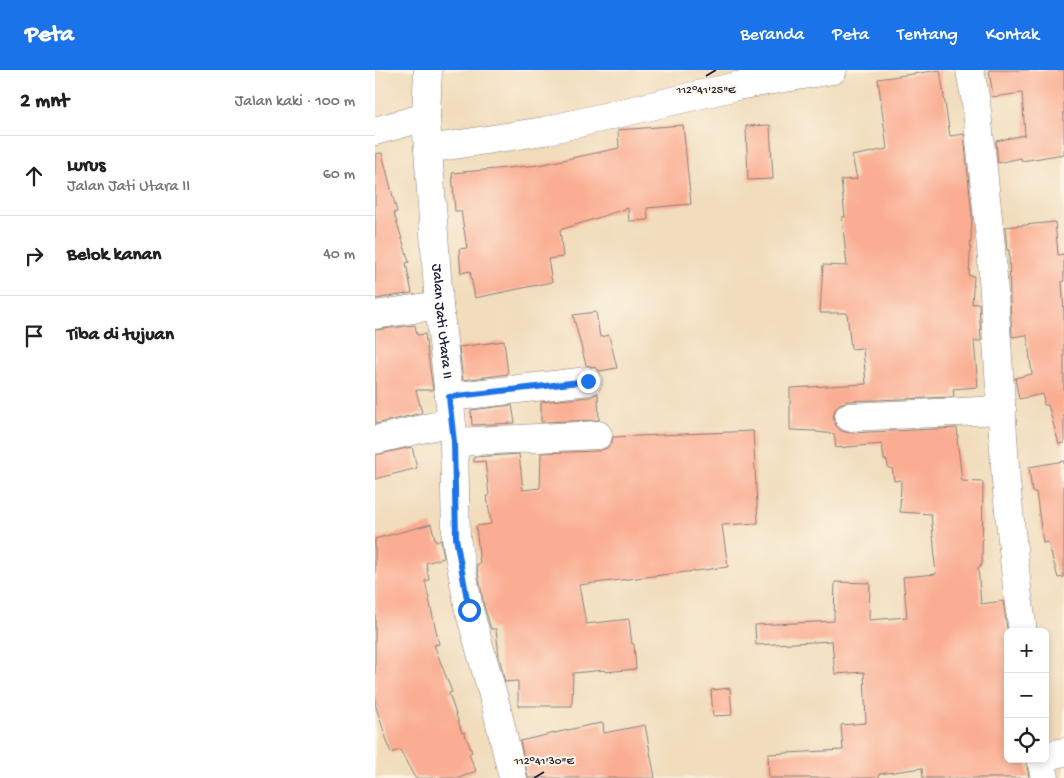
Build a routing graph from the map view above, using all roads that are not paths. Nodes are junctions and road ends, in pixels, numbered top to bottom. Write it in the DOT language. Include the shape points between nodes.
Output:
graph roads {
  1 [pos="428,70"];
  2 [pos="971,70"];
  3 [pos="827,71"];
  4 [pos="426,118"];
  5 [pos="375,132"];
  6 [pos="427,149"];
  7 [pos="439,305"];
  8 [pos="375,315"];
  9 [pos="588,381"];
  10 [pos="1002,410"];
  11 [pos="849,417"];
  12 [pos="451,420"];
  13 [pos="598,435"];
  14 [pos="375,440"];
  15 [pos="1022,628"];
  16 [pos="1064,752"];
  17 [pos="1049,755"];
  18 [pos="1042,763"];
  19 [pos="513,778"];
  20 [pos="1045,778"];
  1 -- 4 [label="street, Jalan Jati Utara II"];
  2 -- 10 [label="street" via="991,247"];
  3 -- 6 [label="street" via="737,86 544,131"];
  4 -- 5 [label="street"];
  4 -- 6 [label="street, Jalan Jati Utara II"];
  6 -- 7 [label="street, Jalan Jati Utara II"];
  7 -- 8 [label="street"];
  7 -- 12 [label="street, Jalan Jati Utara II"];
  9 -- 12 [label="street"];
  10 -- 11 [label="street"];
  10 -- 15 [label="street" via="1007,492"];
  12 -- 13 [label="street"];
  12 -- 14 [label="street"];
  12 -- 19 [label="street, Jalan Jati Utara II" via="456,538 469,610"];
  16 -- 17 [label="street"];
  18 -- 20 [label="street"];
}
